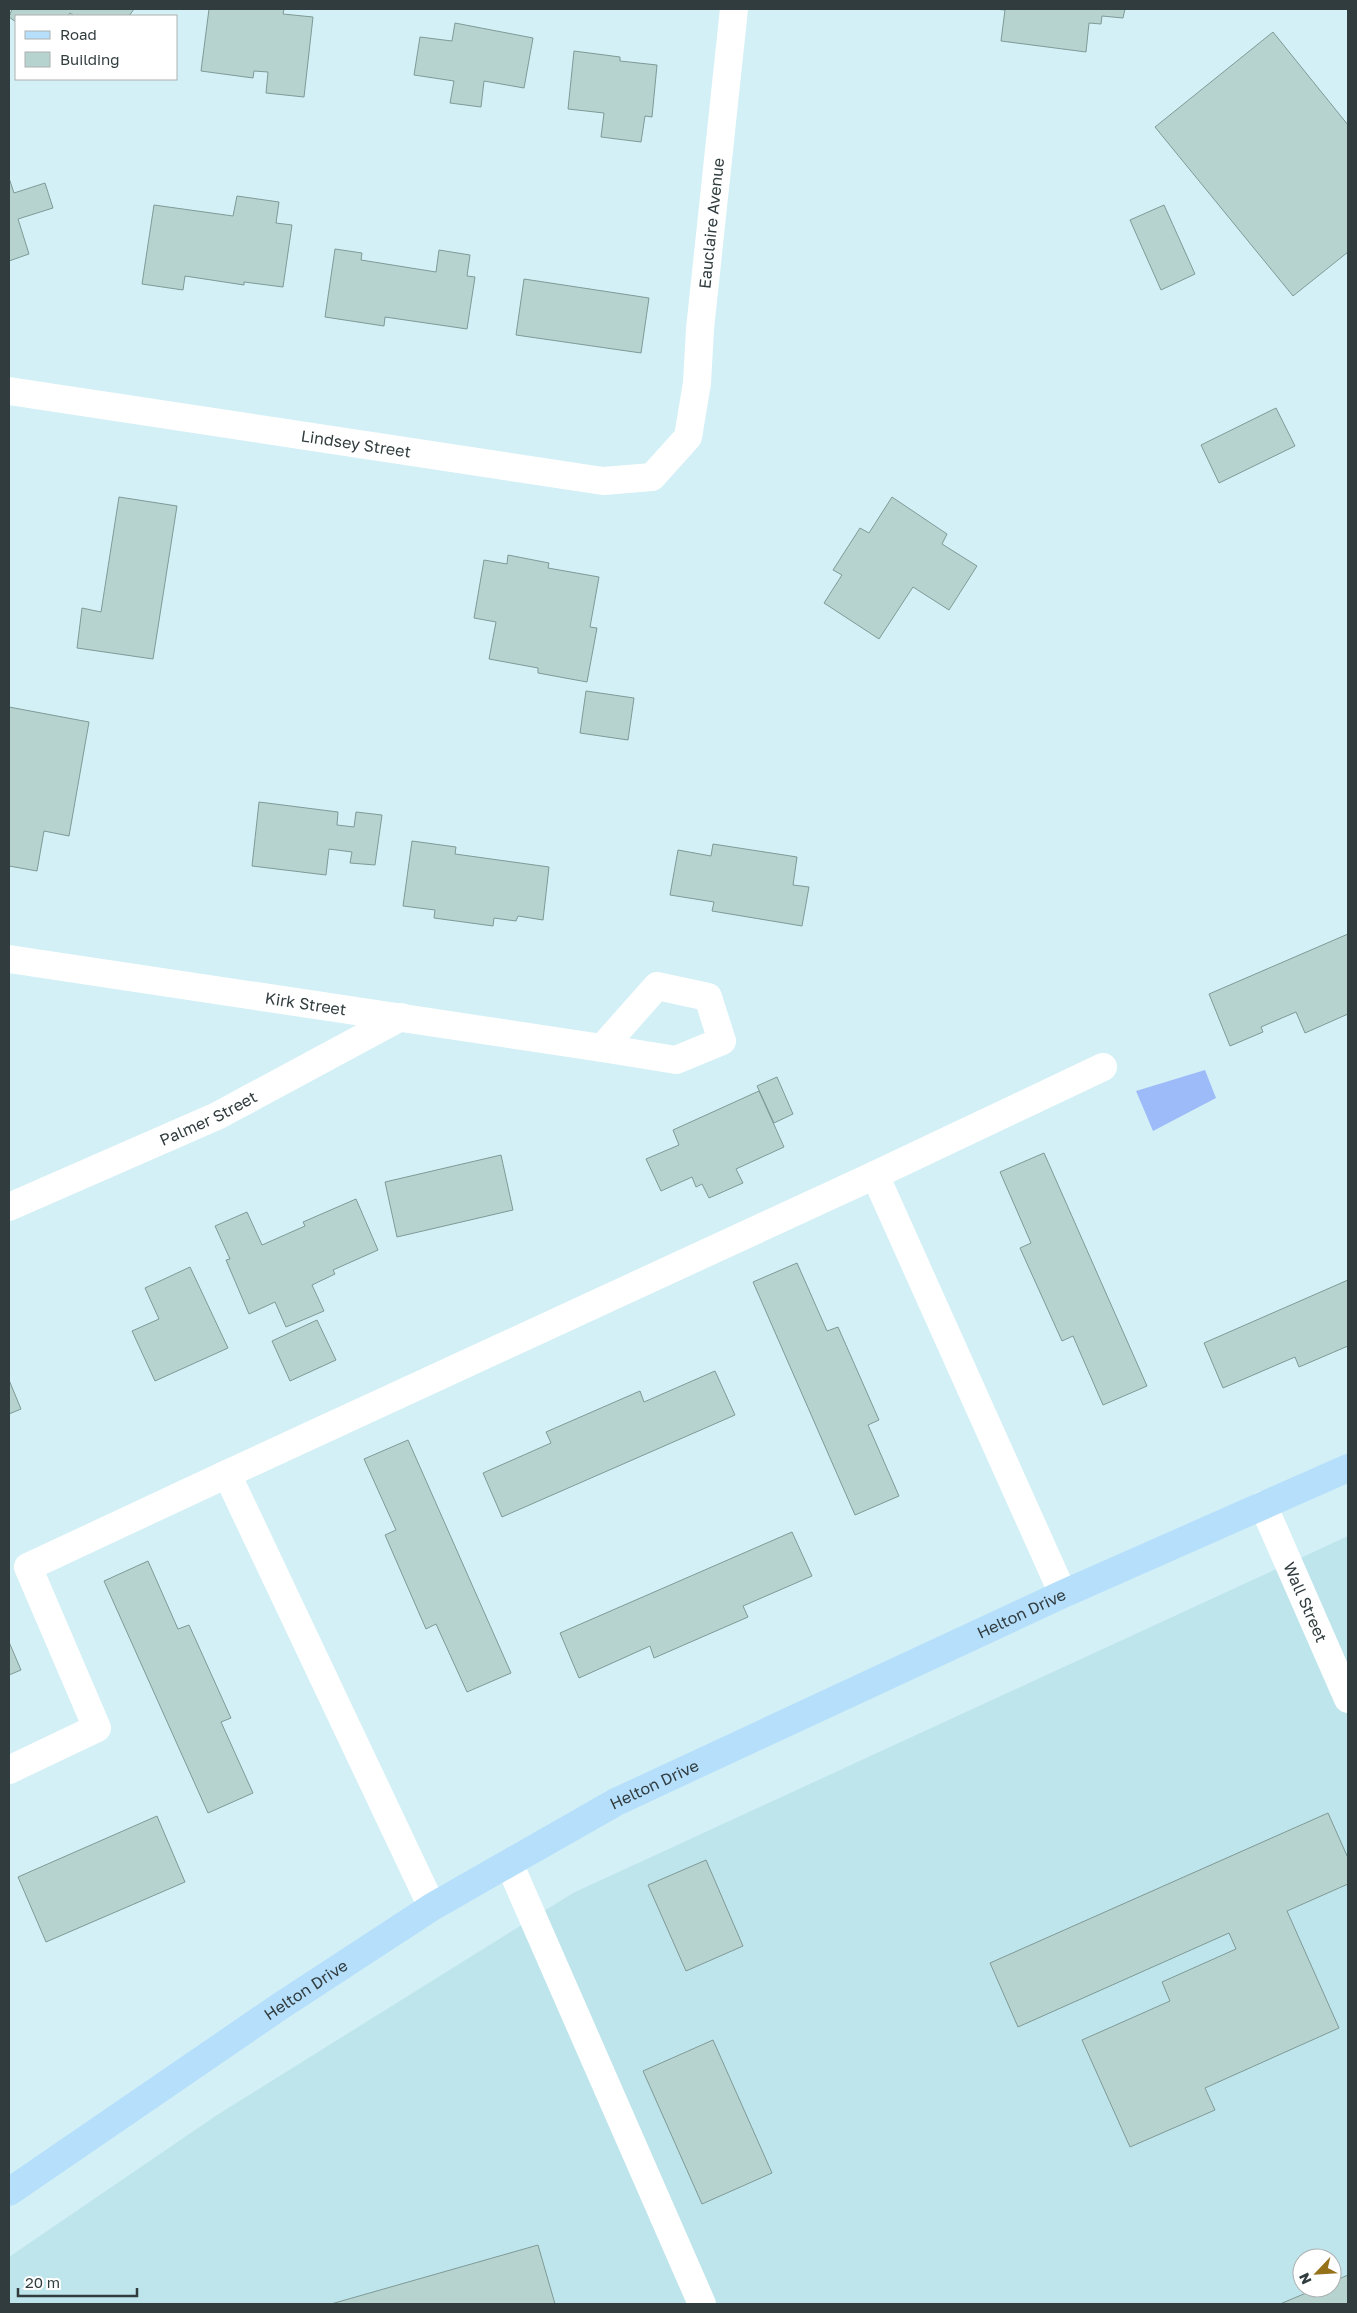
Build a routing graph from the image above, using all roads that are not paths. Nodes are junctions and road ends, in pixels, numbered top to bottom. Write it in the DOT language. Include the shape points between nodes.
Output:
graph roads {
  1 [pos="734,9"];
  2 [pos="9,391"];
  3 [pos="688,437"];
  4 [pos="9,959"];
  5 [pos="401,1017"];
  6 [pos="602,1048"];
  7 [pos="1103,1067"];
  8 [pos="875,1175"];
  9 [pos="9,1207"];
  10 [pos="1348,1468"];
  11 [pos="227,1474"];
  12 [pos="1263,1505"];
  13 [pos="1063,1594"];
  14 [pos="1348,1699"];
  15 [pos="9,1770"];
  16 [pos="509,1863"];
  17 [pos="432,1906"];
  18 [pos="9,2192"];
  19 [pos="702,2304"];
  1 -- 3 [label="street, Eauclaire Avenue" via="697,383"];
  2 -- 3 [label="street, Lindsey Street" via="603,481 652,477"];
  4 -- 5 [label="street, Kirk Street"];
  5 -- 6 [label="street, Kirk Street"];
  5 -- 9 [label="street, Palmer Street" via="217,1116"];
  7 -- 8 [label="street"];
  8 -- 11 [label="street"];
  8 -- 13 [label="street"];
  10 -- 12 [label="main road, Helton Drive"];
  11 -- 15 [label="street" via="28,1567 97,1728"];
  11 -- 17 [label="street"];
  12 -- 13 [label="main road, Helton Drive"];
  12 -- 14 [label="street, Wall Street"];
  13 -- 16 [label="main road, Helton Drive" via="616,1802"];
  16 -- 17 [label="main road, Helton Drive"];
  16 -- 19 [label="street"];
  17 -- 18 [label="main road, Helton Drive"];
}
